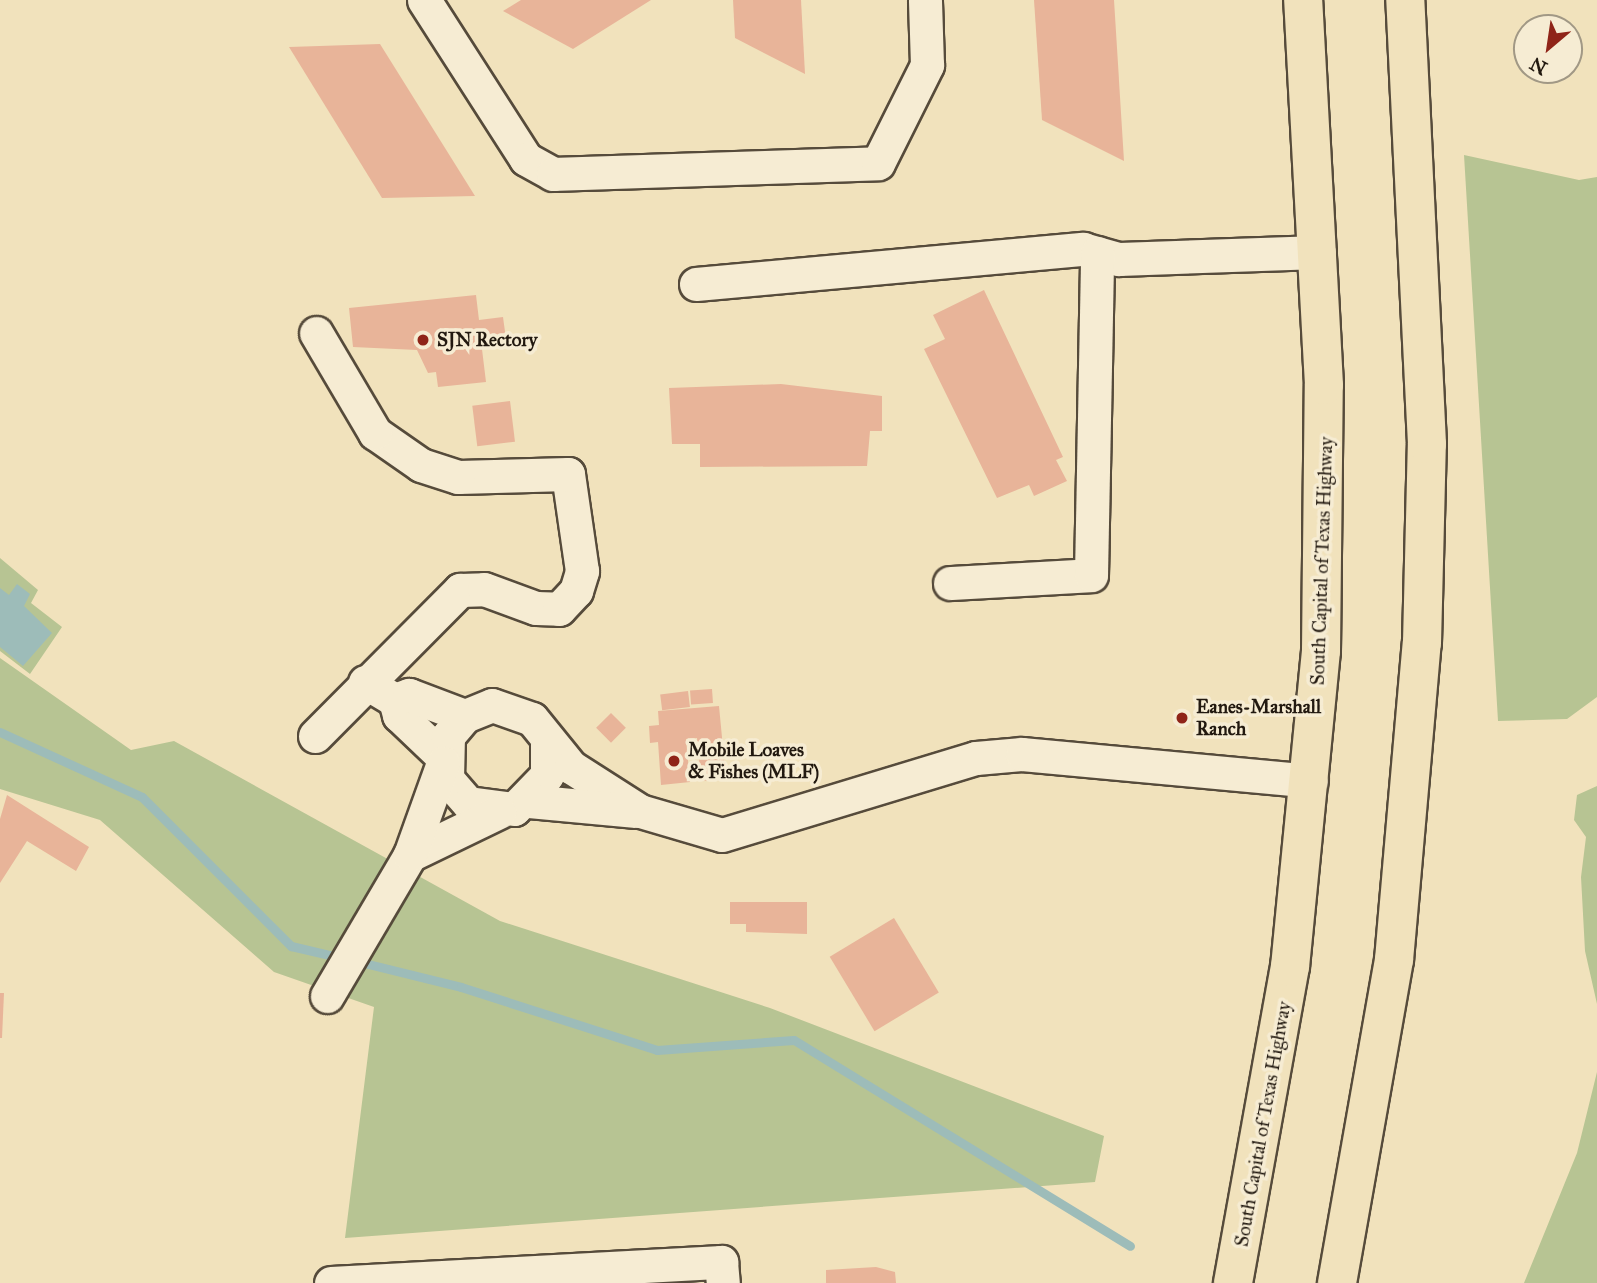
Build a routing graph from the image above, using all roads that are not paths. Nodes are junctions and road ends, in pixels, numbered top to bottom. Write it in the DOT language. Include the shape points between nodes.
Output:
graph roads {
  1 [pos="424,0"];
  2 [pos="925,0"];
  3 [pos="1303,0"];
  4 [pos="1405,0"];
  5 [pos="1319,251"];
  6 [pos="1097,253"];
  7 [pos="696,284"];
  8 [pos="316,333"];
  9 [pos="950,583"];
  10 [pos="365,682"];
  11 [pos="396,700"];
  12 [pos="465,716"];
  13 [pos="315,736"];
  14 [pos="547,743"];
  15 [pos="443,760"];
  16 [pos="1311,780"];
  17 [pos="514,806"];
  18 [pos="640,811"];
  19 [pos="410,855"];
  20 [pos="327,996"];
  21 [pos="331,1283"];
  22 [pos="723,1283"];
  23 [pos="1233,1283"];
  24 [pos="1337,1283"];
  1 -- 2 [label="lane" via="526,159 553,174 878,163 927,65"];
  3 -- 5 [label="highway, South Capital of Texas Highway"];
  4 -- 24 [label="highway" via="1427,444 1420,684 1387,1013"];
  5 -- 6 [label="lane" via="1119,259"];
  5 -- 16 [label="highway, South Capital of Texas Highway" via="1325,504"];
  6 -- 7 [label="lane"];
  6 -- 9 [label="lane" via="1091,575"];
  8 -- 10 [label="lane" via="353,404 401,454 458,477 568,474 582,571 576,592 559,609 536,608 484,589 460,590"];
  10 -- 11 [label="lane"];
  10 -- 13 [label="lane"];
  11 -- 12 [label="lane" via="409,695"];
  11 -- 15 [label="lane" via="399,715"];
  12 -- 14 [label="lane" via="506,706 532,719"];
  12 -- 15 [label="lane" via="447,736"];
  14 -- 17 [label="lane" via="547,775"];
  14 -- 18 [label="lane" via="570,767"];
  15 -- 17 [label="lane" via="462,798"];
  15 -- 19 [label="lane"];
  16 -- 18 [label="lane" via="1022,754 976,758 722,835"];
  16 -- 23 [label="highway, South Capital of Texas Highway" via="1275,1072"];
  17 -- 18 [label="lane"];
  17 -- 19 [label="lane"];
  19 -- 20 [label="lane"];
  21 -- 22 [label="lane" via="721,1262"];
}
